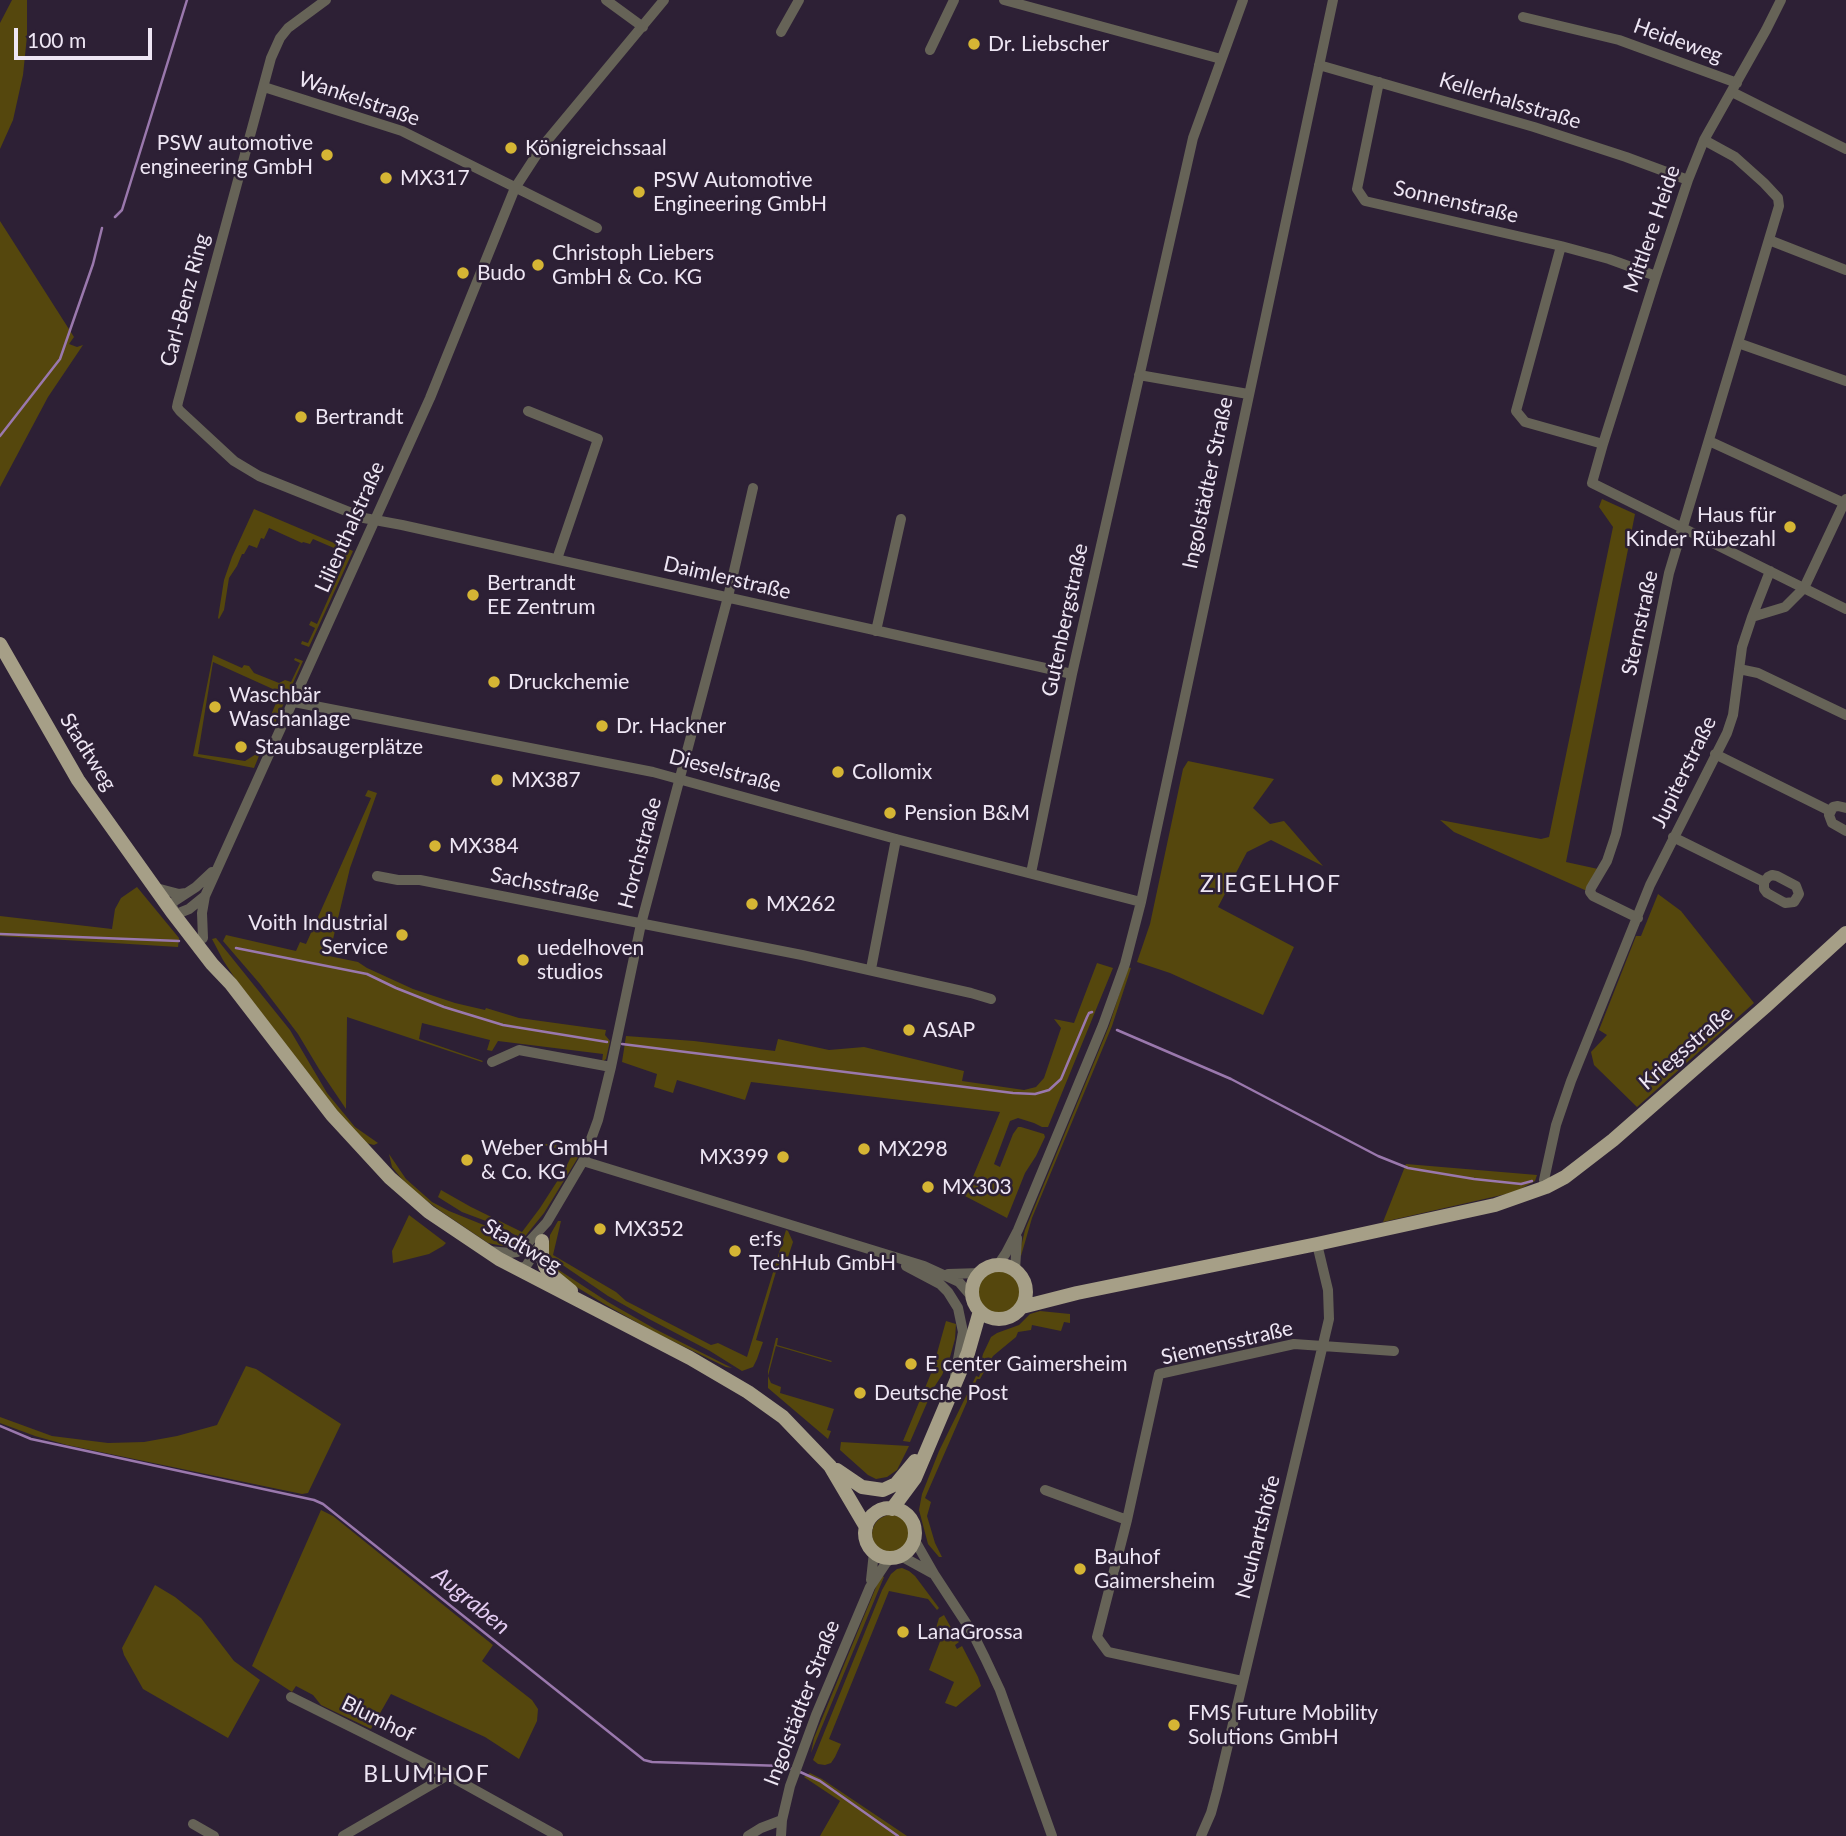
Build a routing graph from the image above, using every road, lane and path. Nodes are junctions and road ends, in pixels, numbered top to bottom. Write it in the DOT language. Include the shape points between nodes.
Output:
graph roads {
  1 [pos="326,0"];
  2 [pos="606,0"];
  3 [pos="664,0"];
  4 [pos="799,0"];
  5 [pos="954,0"];
  6 [pos="1004,0"];
  7 [pos="1243,0"];
  8 [pos="1333,0"];
  9 [pos="1781,0"];
  10 [pos="1523,18"];
  11 [pos="643,27"];
  12 [pos="782,32"];
  13 [pos="930,50"];
  14 [pos="1221,59"];
  15 [pos="1319,65"];
  16 [pos="1379,82"];
  17 [pos="264,87"];
  18 [pos="1734,87"];
  19 [pos="1704,140"];
  20 [pos="1846,149"];
  21 [pos="1688,180"];
  22 [pos="515,188"];
  23 [pos="597,228"];
  24 [pos="1769,240"];
  25 [pos="1561,246"];
  26 [pos="1846,270"];
  27 [pos="1656,276"];
  28 [pos="1738,343"];
  29 [pos="1139,375"];
  30 [pos="1846,381"];
  31 [pos="1248,394"];
  32 [pos="528,411"];
  33 [pos="1709,441"];
  34 [pos="1602,444"];
  35 [pos="753,488"];
  36 [pos="1845,502"];
  37 [pos="901,519"];
  38 [pos="374,520"];
  39 [pos="1682,527"];
  40 [pos="557,559"];
  41 [pos="1770,571"];
  42 [pos="1804,588"];
  43 [pos="728,597"];
  44 [pos="1846,609"];
  45 [pos="1752,617"];
  46 [pos="876,631"];
  47 [pos="0,644"];
  48 [pos="1739,669"];
  49 [pos="1072,674"];
  50 [pos="294,702"];
  51 [pos="1846,715"];
  52 [pos="1715,754"];
  53 [pos="680,778"];
  54 [pos="1846,808"];
  55 [pos="1830,811"];
  56 [pos="1846,831"];
  57 [pos="1673,837"];
  58 [pos="897,839"];
  59 [pos="216,868"];
  60 [pos="1031,873"];
  61 [pos="377,876"];
  62 [pos="149,877"];
  63 [pos="1764,882"];
  64 [pos="160,889"];
  65 [pos="186,893"];
  66 [pos="205,896"];
  67 [pos="1141,902"];
  68 [pos="176,911"];
  69 [pos="1638,918"];
  70 [pos="641,924"];
  71 [pos="1846,933"];
  72 [pos="203,938"];
  73 [pos="871,969"];
  74 [pos="231,984"];
  75 [pos="991,999"];
  76 [pos="492,1062"];
  77 [pos="611,1067"];
  78 [pos="583,1161"];
  79 [pos="1546,1187"];
  80 [pos="547,1222"];
  81 [pos="1018,1230"];
  82 [pos="542,1241"];
  83 [pos="1317,1244"];
  84 [pos="484,1251"];
  85 [pos="889,1255"];
  86 [pos="998,1265"];
  87 [pos="516,1269"];
  88 [pos="1015,1270"];
  89 [pos="943,1273"];
  90 [pos="981,1273"];
  91 [pos="1026,1288"];
  92 [pos="1077,1293"];
  93 [pos="972,1297"];
  94 [pos="1022,1307"];
  95 [pos="591,1308"];
  96 [pos="980,1311"];
  97 [pos="997,1319"];
  98 [pos="1324,1345"];
  99 [pos="1394,1351"];
  100 [pos="968,1353"];
  101 [pos="955,1381"];
  102 [pos="924,1454"];
  103 [pos="830,1466"];
  104 [pos="915,1478"];
  105 [pos="842,1485"];
  106 [pos="1045,1490"];
  107 [pos="892,1509"];
  108 [pos="876,1513"];
  109 [pos="910,1519"];
  110 [pos="1127,1520"];
  111 [pos="866,1527"];
  112 [pos="915,1539"];
  113 [pos="874,1552"];
  114 [pos="897,1557"];
  115 [pos="934,1574"];
  116 [pos="870,1587"];
  117 [pos="1242,1681"];
  118 [pos="291,1697"];
  119 [pos="448,1775"];
  120 [pos="782,1820"];
  121 [pos="193,1824"];
  122 [pos="214,1836"];
  123 [pos="343,1836"];
  124 [pos="558,1836"];
  125 [pos="748,1836"];
  126 [pos="781,1836"];
  127 [pos="1052,1836"];
  128 [pos="1201,1836"];
  1 -- 17 [label="street, Carl-Benz Ring" via="284,33"];
  2 -- 11 [label="street"];
  3 -- 11 [label="street, Lilienthalstraße"];
  4 -- 12 [label="street"];
  5 -- 13 [label="street"];
  6 -- 14 [label="street"];
  7 -- 14 [label="street, Gutenbergstraße"];
  8 -- 15 [label="street, Ingolstädter Straße"];
  9 -- 18 [label="street, Mittlere Heide"];
  10 -- 18 [label="street, Heideweg" via="1619,40"];
  11 -- 22 [label="street, Lilienthalstraße" via="541,148"];
  14 -- 29 [label="street, Gutenbergstraße" via="1193,138"];
  15 -- 16 [label="street, Kellerhalsstraße"];
  15 -- 31 [label="street, Ingolstädter Straße"];
  16 -- 21 [label="street, Kellerhalsstraße" via="1534,127"];
  16 -- 25 [label="street, Sonnenstraße" via="1357,189 1365,201"];
  17 -- 22 [label="street, Wankelstraße" via="402,131"];
  17 -- 38 [label="street, Carl-Benz Ring" via="177,407 250,472"];
  18 -- 19 [label="street, Mittlere Heide"];
  18 -- 20 [label="street, Heideweg"];
  19 -- 21 [label="street, Mittlere Heide"];
  19 -- 24 [label="street, Sternstraße" via="1735,157 1778,198"];
  21 -- 27 [label="street, Mittlere Heide"];
  22 -- 23 [label="street, Wankelstraße"];
  22 -- 38 [label="street, Lilienthalstraße" via="430,398"];
  24 -- 26 [label="street"];
  24 -- 28 [label="street, Sternstraße"];
  25 -- 27 [label="street, Sonnenstraße"];
  25 -- 34 [label="street" via="1516,411 1525,422"];
  27 -- 34 [label="street, Mittlere Heide"];
  28 -- 30 [label="street"];
  28 -- 33 [label="street, Sternstraße"];
  29 -- 31 [label="street"];
  29 -- 49 [label="street, Gutenbergstraße"];
  31 -- 67 [label="street, Ingolstädter Straße"];
  32 -- 40 [label="street" via="597,439"];
  33 -- 36 [label="street"];
  33 -- 39 [label="street, Sternstraße"];
  34 -- 39 [label="street, Mittlere Heide" via="1592,483"];
  35 -- 43 [label="street, Horchstraße"];
  36 -- 42 [label="street"];
  37 -- 46 [label="street"];
  38 -- 40 [label="street, Daimlerstraße"];
  38 -- 50 [label="street, Lilienthalstraße"];
  39 -- 41 [label="street"];
  39 -- 69 [label="street, Sternstraße" via="1616,834 1590,892"];
  40 -- 43 [label="street, Daimlerstraße"];
  41 -- 42 [label="street"];
  41 -- 45 [label="street, Jupiterstraße"];
  42 -- 44 [label="street"];
  42 -- 45 [label="street" via="1785,607"];
  43 -- 46 [label="street, Daimlerstraße"];
  43 -- 53 [label="street, Horchstraße"];
  45 -- 48 [label="street, Jupiterstraße"];
  46 -- 49 [label="street, Daimlerstraße"];
  47 -- 62 [label="main road, Stadtweg" via="78,780"];
  48 -- 51 [label="street" via="1758,673"];
  48 -- 52 [label="street, Jupiterstraße" via="1733,715"];
  49 -- 60 [label="street, Gutenbergstraße"];
  50 -- 53 [label="street, Dieselstraße"];
  50 -- 59 [label="street, Lilienthalstraße"];
  52 -- 55 [label="street"];
  52 -- 57 [label="street, Jupiterstraße"];
  53 -- 58 [label="street, Dieselstraße"];
  53 -- 70 [label="street, Horchstraße"];
  54 -- 55 [label="street"];
  55 -- 56 [label="street" via="1832,823"];
  57 -- 63 [label="street"];
  57 -- 69 [label="street, Jupiterstraße"];
  58 -- 60 [label="street, Dieselstraße"];
  58 -- 73 [label="street"];
  59 -- 65 [label="street, Lilienthalstraße"];
  59 -- 66 [label="street, Lilienthalstraße"];
  60 -- 67 [label="street, Dieselstraße"];
  61 -- 70 [label="street, Sachsstraße" via="420,880"];
  62 -- 64 [label="main road, Stadtweg"];
  62 -- 68 [label="main road, Stadtweg"];
  64 -- 65 [label="street"];
  64 -- 68 [label="main road, Stadtweg"];
  65 -- 68 [label="street, Lilienthalstraße"];
  66 -- 68 [label="street" via="196,905"];
  66 -- 72 [label="street, Lilienthalstraße"];
  67 -- 81 [label="street, Ingolstädter Straße" via="1103,1025"];
  68 -- 72 [label="main road, Stadtweg"];
  68 -- 74 [label="main road, Stadtweg"];
  69 -- 79 [label="street, Jupiterstraße" via="1563,1103"];
  70 -- 73 [label="street, Sachsstraße"];
  70 -- 77 [label="street, Horchstraße"];
  71 -- 79 [label="main road, Kriegsstraße" via="1613,1140"];
  72 -- 74 [label="main road, Stadtweg"];
  73 -- 75 [label="street, Sachsstraße"];
  74 -- 84 [label="main road, Stadtweg" via="365,1152 429,1212"];
  76 -- 77 [label="street" via="519,1050"];
  77 -- 78 [label="street, Horchstraße"];
  78 -- 80 [label="street, Horchstraße"];
  78 -- 85 [label="street"];
  79 -- 83 [label="main road, Kriegsstraße" via="1495,1205"];
  80 -- 82 [label="street, Horchstraße"];
  80 -- 84 [label="street, Horchstraße" via="517,1252"];
  81 -- 86 [label="street"];
  81 -- 88 [label="street"];
  82 -- 87 [label="street, Horchstraße" via="526,1266"];
  82 -- 95 [label="main road" via="549,1273"];
  83 -- 92 [label="main road, Kriegsstraße"];
  83 -- 98 [label="street, Neuhartshöfe" via="1328,1290"];
  84 -- 87 [label="main road, Stadtweg"];
  85 -- 89 [label="street"];
  85 -- 101 [label="street" via="932,1278 954,1299 963,1332"];
  86 -- 88 [label="main road"];
  86 -- 90 [label="main road"];
  87 -- 95 [label="main road, Stadtweg"];
  88 -- 91 [label="main road"];
  89 -- 90 [label="street"];
  89 -- 93 [label="street"];
  90 -- 93 [label="main road" via="975,1279"];
  91 -- 92 [label="main road"];
  91 -- 94 [label="main road"];
  92 -- 94 [label="main road"];
  93 -- 96 [label="main road"];
  94 -- 97 [label="main road"];
  95 -- 103 [label="main road, Stadtweg" via="748,1392 783,1417"];
  96 -- 97 [label="main road"];
  96 -- 100 [label="main road"];
  97 -- 100 [label="main road"];
  98 -- 99 [label="street"];
  98 -- 110 [label="street, Siemensstraße" via="1294,1344 1158,1374"];
  98 -- 117 [label="street, Neuhartshöfe"];
  100 -- 101 [label="main road"];
  101 -- 102 [label="main road"];
  102 -- 103 [label="main road" via="896,1484 883,1490 862,1487"];
  102 -- 104 [label="main road"];
  103 -- 105 [label="main road, Stadtweg"];
  104 -- 107 [label="main road"];
  104 -- 109 [label="main road"];
  105 -- 108 [label="main road, Stadtweg"];
  105 -- 111 [label="main road, Stadtweg"];
  106 -- 110 [label="street"];
  107 -- 108 [label="main road"];
  107 -- 109 [label="main road"];
  108 -- 111 [label="main road"];
  109 -- 112 [label="main road"];
  110 -- 117 [label="street, Siemensstraße" via="1097,1637 1108,1653"];
  111 -- 113 [label="main road" via="868,1545"];
  112 -- 114 [label="main road" via="907,1552"];
  112 -- 115 [label="street"];
  113 -- 114 [label="main road"];
  113 -- 116 [label="street, Ingolstädter Straße"];
  114 -- 115 [label="street"];
  114 -- 116 [label="street, Ingolstädter Straße" via="886,1563"];
  115 -- 127 [label="street" via="972,1632 1000,1690"];
  116 -- 120 [label="street, Ingolstädter Straße" via="797,1765"];
  117 -- 128 [label="street, Neuhartshöfe" via="1217,1791"];
  118 -- 119 [label="street, Blumhof"];
  119 -- 123 [label="street"];
  119 -- 124 [label="street, Blumhof"];
  120 -- 125 [label="street"];
  120 -- 126 [label="street, Ingolstädter Straße"];
  121 -- 122 [label="street"];
}
